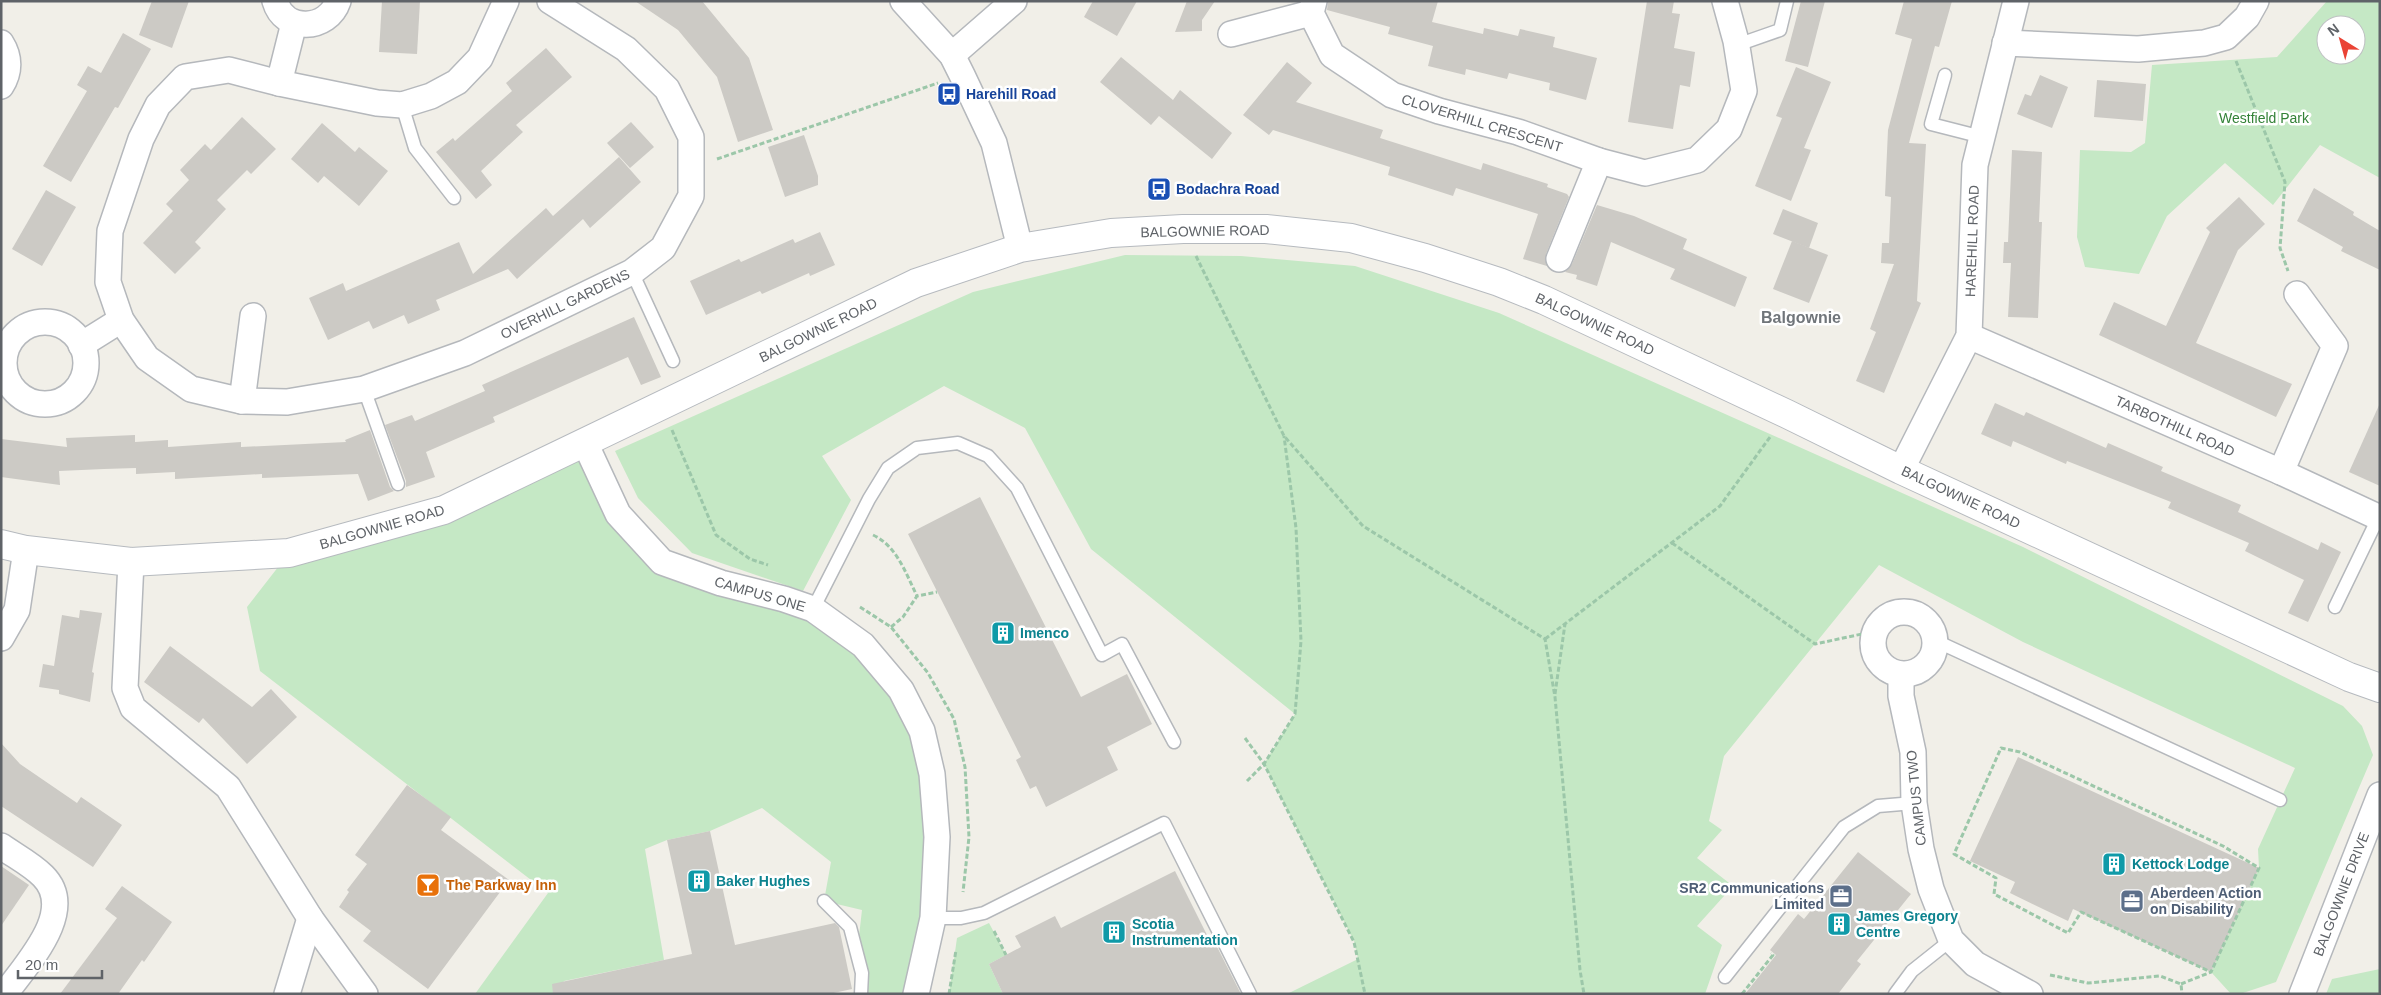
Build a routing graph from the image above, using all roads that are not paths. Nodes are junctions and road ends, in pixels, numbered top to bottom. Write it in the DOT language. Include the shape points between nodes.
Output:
graph roads {
  1 [pos="275,1"];
  2 [pos="338,1"];
  3 [pos="506,1"];
  4 [pos="550,1"];
  5 [pos="903,1"];
  6 [pos="1014,1"];
  7 [pos="1725,1"];
  8 [pos="1787,1"];
  9 [pos="2016,1"];
  10 [pos="2256,1"];
  11 [pos="1312,7"];
  12 [pos="294,23"];
  13 [pos="1231,34"];
  14 [pos="1,43"];
  15 [pos="2005,43"];
  16 [pos="1737,45"];
  17 [pos="957,65"];
  18 [pos="1945,75"];
  19 [pos="279,83"];
  20 [pos="1,86"];
  21 [pos="402,106"];
  22 [pos="1982,137"];
  23 [pos="1599,161"];
  24 [pos="454,198"];
  25 [pos="1020,248"];
  26 [pos="1559,259"];
  27 [pos="632,272"];
  28 [pos="2297,294"];
  29 [pos="253,316"];
  30 [pos="122,320"];
  31 [pos="1969,336"];
  32 [pos="81,345"];
  33 [pos="673,361"];
  34 [pos="364,389"];
  35 [pos="242,401"];
  36 [pos="584,443"];
  37 [pos="1901,470"];
  38 [pos="2281,472"];
  39 [pos="398,484"];
  40 [pos="2379,518"];
  41 [pos="14,547"];
  42 [pos="131,562"];
  43 [pos="2335,607"];
  44 [pos="813,609"];
  45 [pos="1,638"];
  46 [pos="1936,641"];
  47 [pos="1901,675"];
  48 [pos="2380,688"];
  49 [pos="1174,742"];
  50 [pos="2380,795"];
  51 [pos="2280,800"];
  52 [pos="1914,803"];
  53 [pos="1,846"];
  54 [pos="824,900"];
  55 [pos="310,918"];
  56 [pos="933,918"];
  57 [pos="1951,940"];
  58 [pos="1725,978"];
  59 [pos="5,994"];
  60 [pos="287,994"];
  61 [pos="365,994"];
  62 [pos="861,994"];
  63 [pos="916,994"];
  64 [pos="1250,994"];
  65 [pos="1895,994"];
  66 [pos="2030,994"];
  67 [pos="2302,994"];
  1 -- 12 [label="street" via="283,16"];
  2 -- 12 [label="street" via="328,17 318,23"];
  3 -- 21 [label="street, OVERHILL GARDENS" via="480,58 458,82"];
  4 -- 27 [label="street, OVERHILL GARDENS" via="626,49 667,89 691,137 691,196 663,248"];
  5 -- 17 [label="street"];
  6 -- 17 [label="street"];
  7 -- 16 [label="street, CLOVERHILL CRESCENT"];
  8 -- 16 [label="lane" via="1780,30"];
  9 -- 15 [label="street, HAREHILL ROAD"];
  10 -- 15 [label="street" via="2248,18 2226,37 2204,43 2138,49"];
  11 -- 13 [label="street, CLOVERHILL CRESCENT"];
  11 -- 23 [label="street, CLOVERHILL CRESCENT" via="1332,55 1392,95 1518,132"];
  12 -- 19 [label="street"];
  14 -- 20 [label="street" via="8,60 8,70"];
  15 -- 22 [label="street, HAREHILL ROAD"];
  16 -- 23 [label="street, CLOVERHILL CRESCENT" via="1744,91 1728,129 1697,160 1645,173"];
  17 -- 25 [label="street" via="994,143"];
  18 -- 22 [label="lane" via="1931,124"];
  19 -- 21 [label="street, OVERHILL GARDENS"];
  19 -- 30 [label="street, OVERHILL GARDENS" via="229,70 185,77 158,105 132,161 110,232 108,282"];
  21 -- 24 [label="lane" via="415,148"];
  22 -- 31 [label="street, HAREHILL ROAD" via="1975,165"];
  23 -- 26 [label="street"];
  25 -- 36 [label="street, BALGOWNIE ROAD" via="916,283"];
  25 -- 37 [label="street, BALGOWNIE ROAD" via="1111,233 1183,229 1266,229 1350,238 1425,258 1553,304"];
  27 -- 33 [label="lane"];
  27 -- 34 [label="street, OVERHILL GARDENS" via="465,354"];
  28 -- 38 [label="street" via="2335,346"];
  29 -- 35 [label="street"];
  30 -- 32 [label="street"];
  30 -- 35 [label="street, OVERHILL GARDENS" via="146,358 191,390"];
  31 -- 37 [label="street, HAREHILL ROAD"];
  31 -- 38 [label="street, TARBOTHILL ROAD"];
  34 -- 35 [label="street, OVERHILL GARDENS" via="287,402"];
  34 -- 39 [label="lane"];
  36 -- 42 [label="street, BALGOWNIE ROAD" via="444,510 289,553"];
  36 -- 44 [label="street, CAMPUS ONE" via="618,514 662,562 721,583"];
  37 -- 48 [label="street, BALGOWNIE ROAD"];
  38 -- 40 [label="street, TARBOTHILL ROAD"];
  40 -- 43 [label="lane"];
  41 -- 42 [label="street, BALGOWNIE ROAD"];
  41 -- 45 [label="street" via="17,610"];
  42 -- 55 [label="street" via="125,688 133,708 228,787"];
  44 -- 49 [label="lane" via="854,526 888,468 917,448 958,443 988,456 1017,488 1102,655 1122,644"];
  44 -- 56 [label="street, CAMPUS ONE" via="863,644 901,690 922,731 932,774 937,837"];
  46 -- 47 [label="street" via="1930,662 1912,674"];
  46 -- 47 [label="street" via="1929,624 1914,614 1896,613 1880,623 1873,650 1877,659"];
  46 -- 51 [label="lane"];
  47 -- 52 [label="street, CAMPUS TWO" via="1901,696 1913,752"];
  50 -- 67 [label="street, BALGOWNIE DRIVE"];
  52 -- 57 [label="street, CAMPUS TWO" via="1931,890"];
  52 -- 58 [label="lane" via="1878,806 1844,827"];
  53 -- 59 [label="street" via="42,875 56,899 50,928"];
  54 -- 62 [label="lane" via="850,927 862,973"];
  55 -- 60 [label="street"];
  55 -- 61 [label="street"];
  56 -- 63 [label="street, CAMPUS ONE"];
  56 -- 64 [label="lane" via="960,918 984,913 1164,823"];
  57 -- 65 [label="lane" via="1912,971"];
  57 -- 66 [label="street, CAMPUS TWO" via="1976,964"];
}
